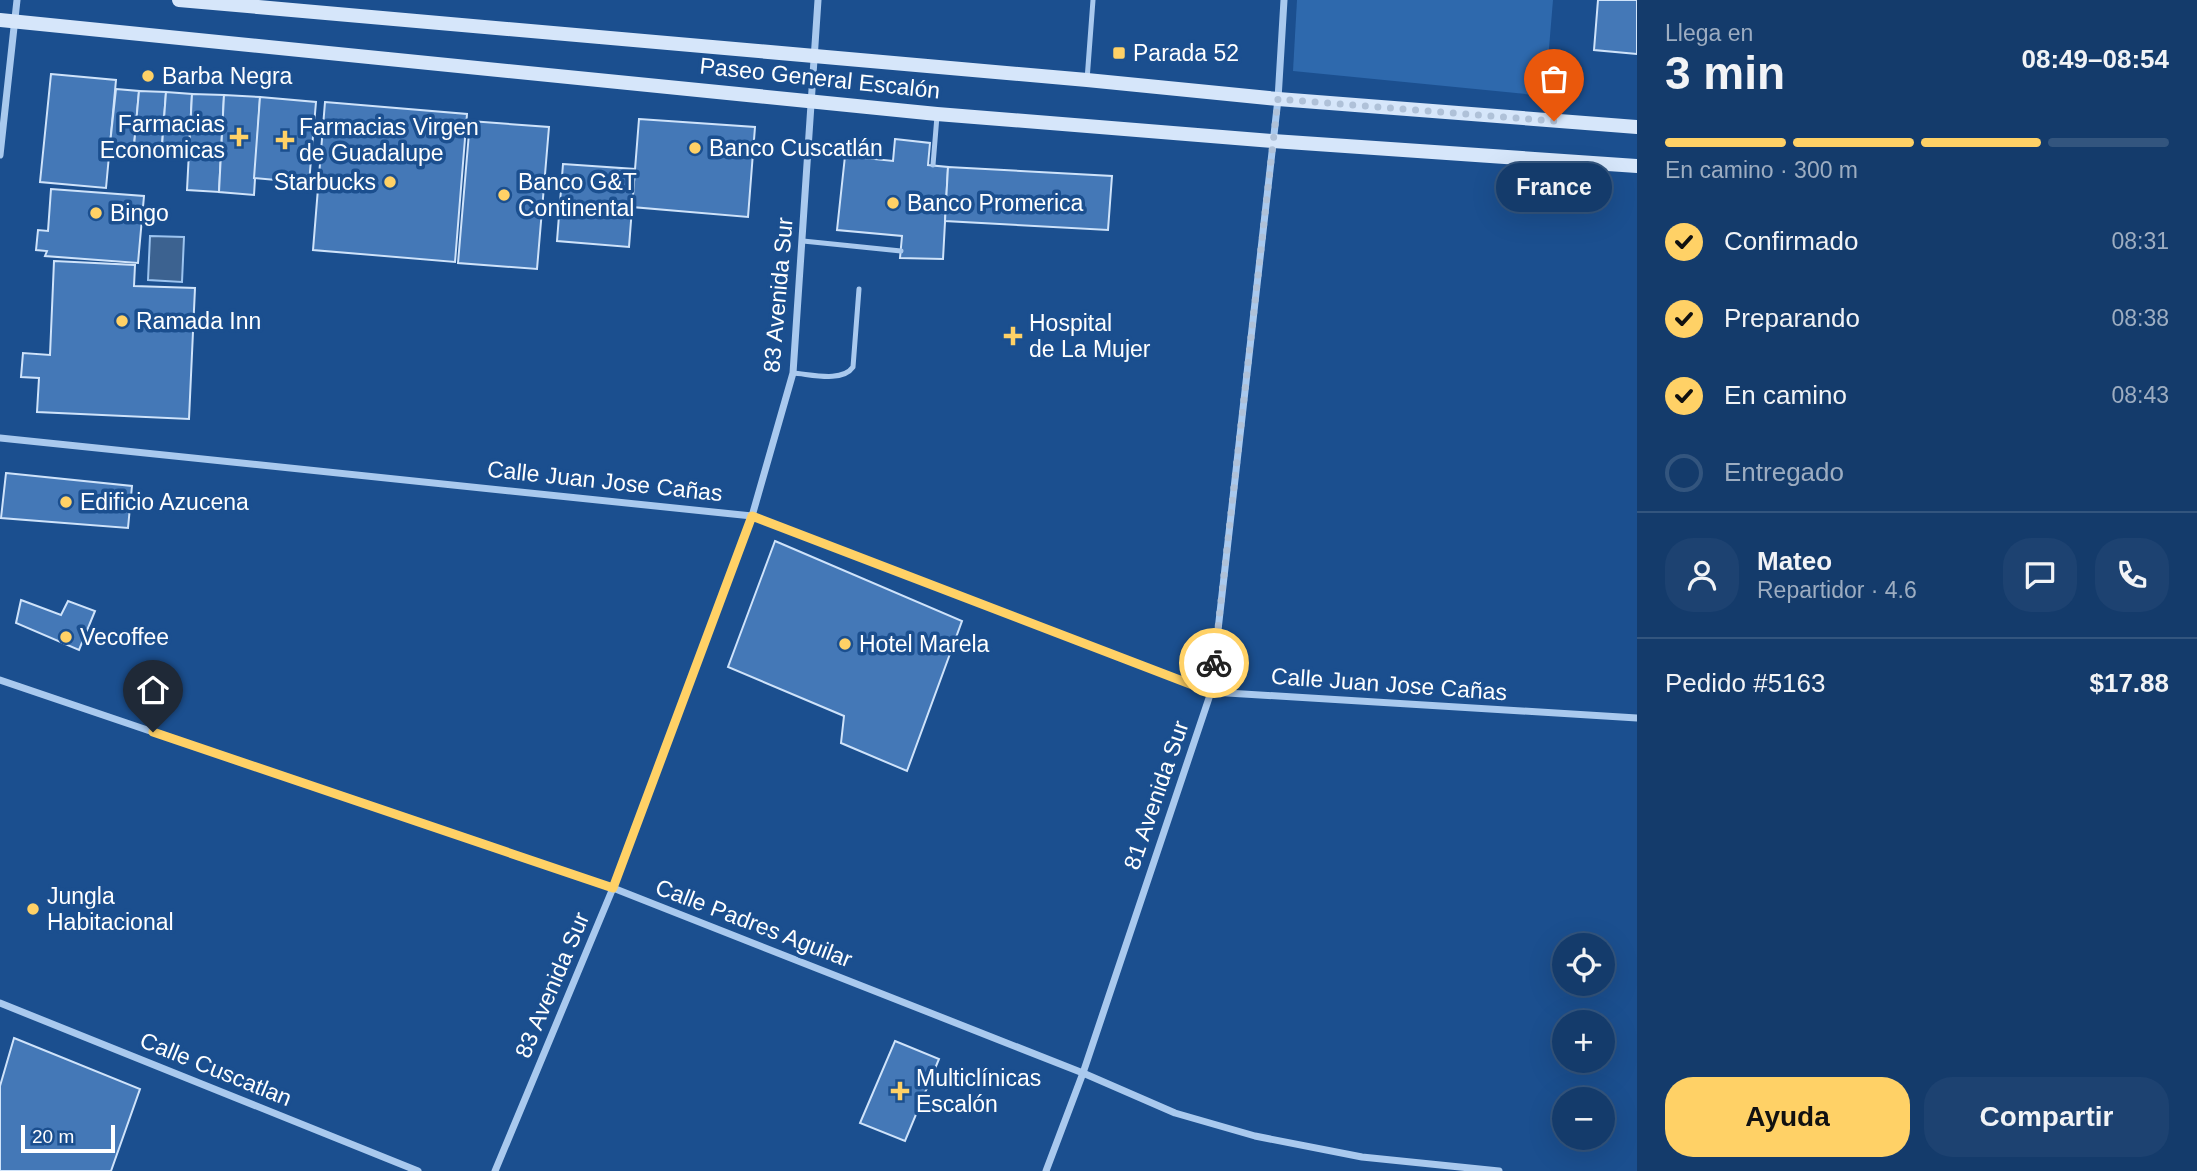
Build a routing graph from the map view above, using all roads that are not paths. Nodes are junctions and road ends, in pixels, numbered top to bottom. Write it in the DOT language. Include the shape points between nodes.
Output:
graph roads {
  1 [pos="17,0"];
  2 [pos="179,0"];
  3 [pos="818,0"];
  4 [pos="1093,0"];
  5 [pos="1284,0"];
  6 [pos="7,21"];
  7 [pos="815,57"];
  8 [pos="1087,80"];
  9 [pos="1278,99"];
  10 [pos="811,100"];
  11 [pos="937,114"];
  12 [pos="1637,127"];
  13 [pos="1273,141"];
  14 [pos="0,155"];
  15 [pos="933,165"];
  16 [pos="1637,166"];
  17 [pos="803,241"];
  18 [pos="901,251"];
  19 [pos="859,289"];
  20 [pos="793,373"];
  21 [pos="0,438"];
  22 [pos="752,516"];
  23 [pos="0,680"];
  24 [pos="1211,692"];
  25 [pos="1637,718"];
  26 [pos="613,888"];
  27 [pos="0,1003"];
  28 [pos="1083,1073"];
  29 [pos="418,1171"];
  30 [pos="495,1171"];
  31 [pos="1046,1171"];
  32 [pos="1499,1171"];
  1 -- 6 [label="street"];
  2 -- 7 [label="main road, Paseo General Escalón"];
  3 -- 7 [label="street, 83 Avenida Sur"];
  4 -- 8 [label="lane"];
  5 -- 9 [label="street, 81 Avenida Sur"];
  6 -- 10 [label="main road, Paseo General Escalón"];
  6 -- 14 [label="street"];
  7 -- 8 [label="main road, Paseo General Escalón"];
  7 -- 10 [label="street, 83 Avenida Sur"];
  8 -- 9 [label="main road, Paseo General Escalón"];
  9 -- 12 [label="main road, Paseo General Escalón"];
  9 -- 13 [label="street, 81 Avenida Sur"];
  10 -- 11 [label="main road, Paseo General Escalón"];
  10 -- 17 [label="street, 83 Avenida Sur"];
  11 -- 13 [label="main road, Paseo General Escalón"];
  11 -- 15 [label="lane"];
  13 -- 16 [label="main road, Paseo General Escalón"];
  13 -- 24 [label="street, 81 Avenida Sur"];
  17 -- 18 [label="lane"];
  17 -- 20 [label="street, 83 Avenida Sur"];
  19 -- 20 [label="lane" via="853,367 848,374"];
  20 -- 22 [label="street, 83 Avenida Sur"];
  21 -- 22 [label="street, Calle Juan Jose Cañas"];
  22 -- 24 [label="street, Calle Juan Jose Cañas"];
  22 -- 26 [label="street, 83 Avenida Sur"];
  23 -- 26 [label="street, Calle Padres Aguilar"];
  24 -- 25 [label="street, Calle Juan Jose Cañas"];
  24 -- 28 [label="street, 81 Avenida Sur"];
  26 -- 28 [label="street, Calle Padres Aguilar"];
  26 -- 30 [label="street, 83 Avenida Sur"];
  27 -- 29 [label="street, Calle Cuscatlan"];
  28 -- 31 [label="street, 81 Avenida Sur"];
  28 -- 32 [label="street, Calle Padres Aguilar" via="1175,1113 1255,1136 1362,1157"];
}
